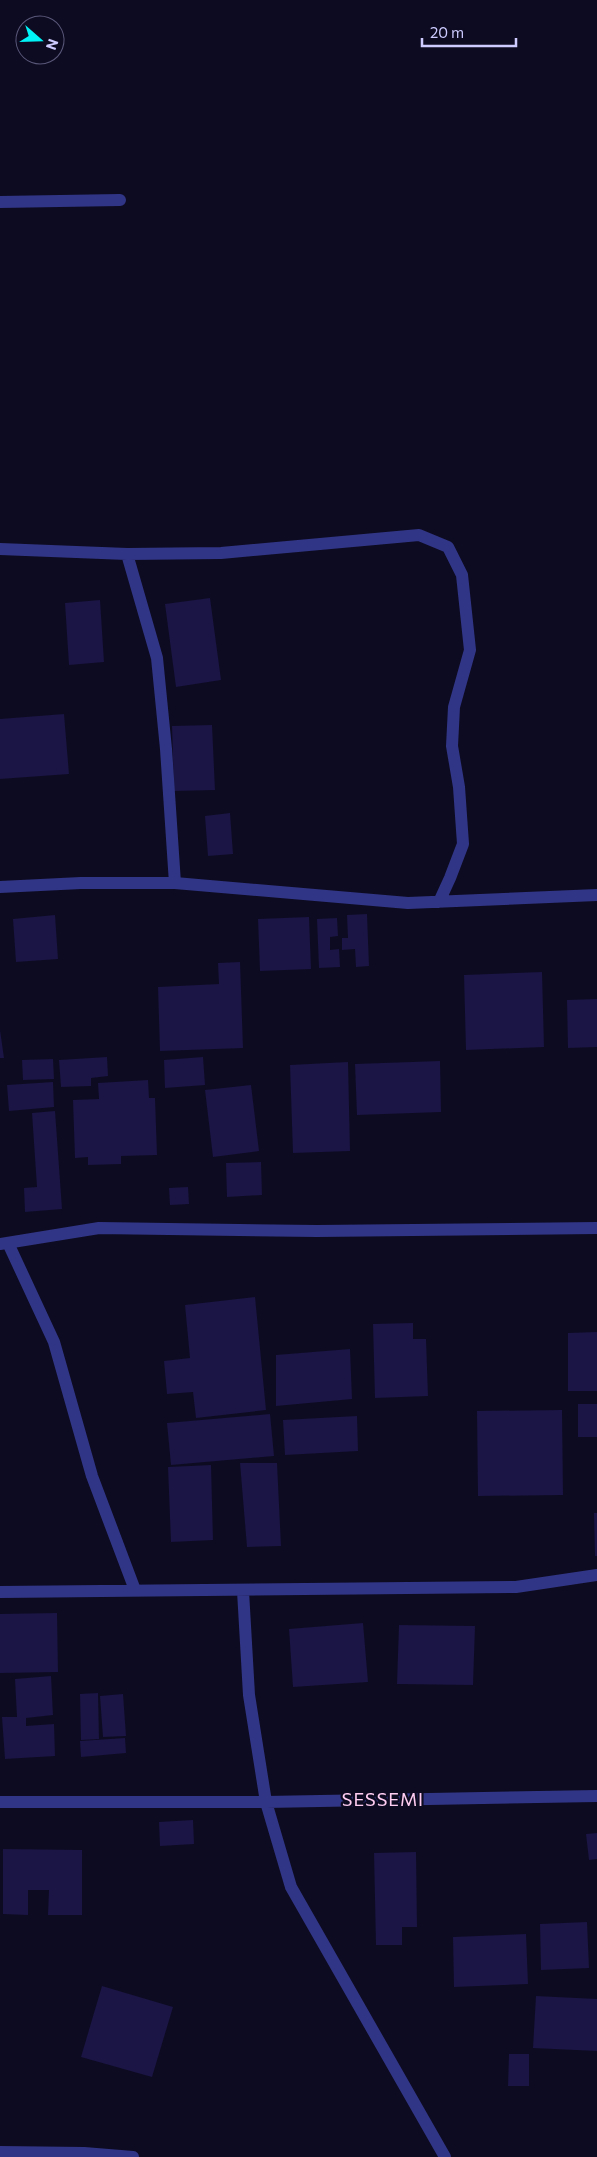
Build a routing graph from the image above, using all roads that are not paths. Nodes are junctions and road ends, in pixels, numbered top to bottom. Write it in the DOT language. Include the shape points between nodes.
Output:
graph roads {
  1 [pos="120,200"];
  2 [pos="0,202"];
  3 [pos="0,549"];
  4 [pos="127,554"];
  5 [pos="175,883"];
  6 [pos="0,887"];
  7 [pos="597,895"];
  8 [pos="439,902"];
  9 [pos="597,1228"];
  10 [pos="4,1244"];
  11 [pos="597,1575"];
  12 [pos="135,1590"];
  13 [pos="243,1591"];
  14 [pos="0,1592"];
  15 [pos="597,1796"];
  16 [pos="0,1802"];
  17 [pos="266,1802"];
  18 [pos="0,2152"];
  19 [pos="133,2157"];
  20 [pos="445,2157"];
  1 -- 2 [label="street"];
  3 -- 4 [label="street"];
  4 -- 5 [label="street" via="157,658"];
  4 -- 8 [label="street" via="221,553 419,535 448,547 462,575 470,650 454,707 452,746 463,844"];
  5 -- 6 [label="street"];
  5 -- 8 [label="street" via="408,904"];
  7 -- 8 [label="street"];
  9 -- 10 [label="street" via="317,1231 99,1228"];
  10 -- 12 [label="street" via="54,1342 92,1476"];
  11 -- 13 [label="street" via="516,1586"];
  12 -- 13 [label="street"];
  12 -- 14 [label="street"];
  13 -- 17 [label="street" via="249,1695"];
  15 -- 17 [label="street"];
  16 -- 17 [label="street"];
  17 -- 20 [label="street" via="291,1887"];
  18 -- 19 [label="street"];
}
